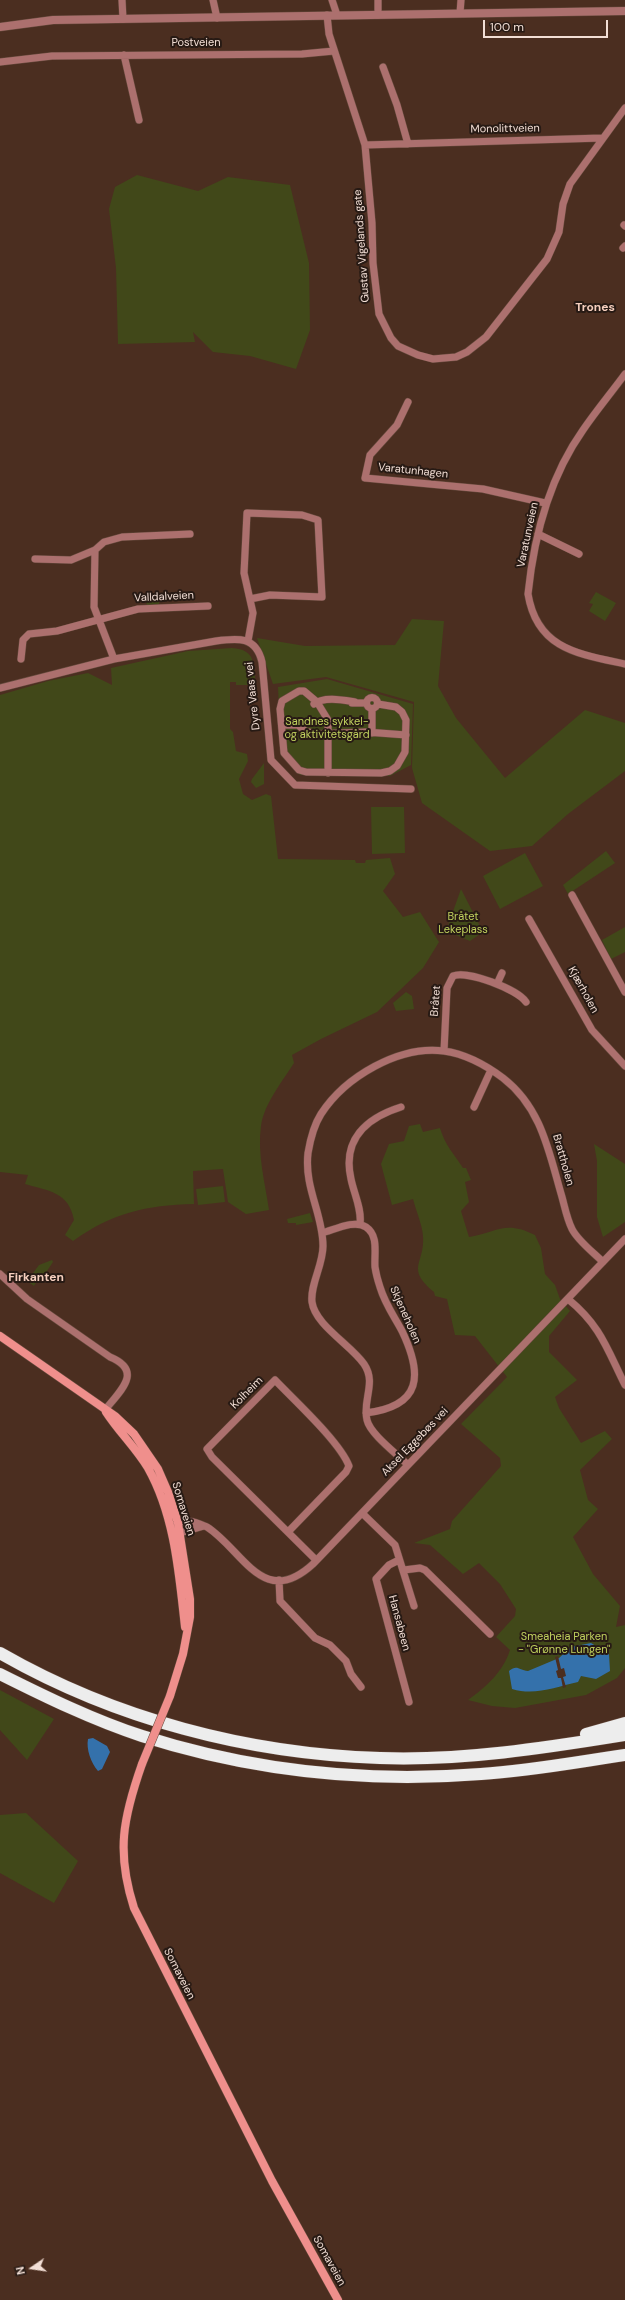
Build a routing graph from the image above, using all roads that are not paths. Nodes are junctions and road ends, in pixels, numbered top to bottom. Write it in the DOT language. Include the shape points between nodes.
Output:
graph roads {
  1 [pos="122,0"];
  2 [pos="213,0"];
  3 [pos="332,0"];
  4 [pos="378,0"];
  5 [pos="461,0"];
  6 [pos="625,11"];
  7 [pos="460,13"];
  8 [pos="336,15"];
  9 [pos="378,15"];
  10 [pos="327,16"];
  11 [pos="217,18"];
  12 [pos="123,19"];
  13 [pos="0,27"];
  14 [pos="334,51"];
  15 [pos="124,55"];
  16 [pos="0,62"];
  17 [pos="383,67"];
  18 [pos="625,108"];
  19 [pos="139,120"];
  20 [pos="602,138"];
  21 [pos="408,144"];
  22 [pos="365,145"];
  23 [pos="625,374"];
  24 [pos="408,402"];
  25 [pos="545,503"];
  26 [pos="190,534"];
  27 [pos="538,534"];
  28 [pos="95,550"];
  29 [pos="579,554"];
  30 [pos="35,559"];
  31 [pos="250,599"];
  32 [pos="208,606"];
  33 [pos="98,619"];
  34 [pos="248,641"];
  35 [pos="21,659"];
  36 [pos="114,659"];
  37 [pos="625,664"];
  38 [pos="0,688"];
  39 [pos="366,703"];
  40 [pos="315,704"];
  41 [pos="375,707"];
  42 [pos="282,725"];
  43 [pos="328,732"];
  44 [pos="372,733"];
  45 [pos="406,735"];
  46 [pos="328,773"];
  47 [pos="410,789"];
  48 [pos="572,895"];
  49 [pos="529,919"];
  50 [pos="502,972"];
  51 [pos="497,984"];
  52 [pos="625,992"];
  53 [pos="526,1002"];
  54 [pos="444,1051"];
  55 [pos="625,1066"];
  56 [pos="491,1070"];
  57 [pos="401,1107"];
  58 [pos="474,1107"];
  59 [pos="360,1224"];
  60 [pos="322,1233"];
  61 [pos="625,1239"];
  62 [pos="603,1262"];
  63 [pos="0,1274"];
  64 [pos="568,1299"];
  65 [pos="0,1336"];
  66 [pos="625,1385"];
  67 [pos="105,1410"];
  68 [pos="366,1413"];
  69 [pos="408,1465"];
  70 [pos="362,1513"];
  71 [pos="178,1523"];
  72 [pos="204,1526"];
  73 [pos="170,1529"];
  74 [pos="288,1532"];
  75 [pos="180,1533"];
  76 [pos="316,1560"];
  77 [pos="399,1560"];
  78 [pos="404,1570"];
  79 [pos="279,1580"];
  80 [pos="414,1606"];
  81 [pos="490,1634"];
  82 [pos="186,1636"];
  83 [pos="0,1653"];
  84 [pos="0,1674"];
  85 [pos="361,1687"];
  86 [pos="409,1702"];
  87 [pos="625,1723"];
  88 [pos="625,1735"];
  89 [pos="538,1747"];
  90 [pos="625,1755"];
  91 [pos="338,2300"];
  1 -- 12 [label="street"];
  2 -- 11 [label="street"];
  3 -- 8 [label="street"];
  4 -- 9 [label="street"];
  5 -- 7 [label="street"];
  6 -- 7 [label="street"];
  7 -- 9 [label="street"];
  8 -- 9 [label="street"];
  8 -- 10 [label="street"];
  10 -- 11 [label="street"];
  10 -- 14 [label="street, Gustav Vigelands gate"];
  11 -- 12 [label="street"];
  12 -- 13 [label="street" via="52,20"];
  14 -- 15 [label="street, Postveien" via="302,54"];
  14 -- 22 [label="street, Gustav Vigelands gate"];
  15 -- 16 [label="street, Postveien" via="52,56"];
  15 -- 19 [label="street"];
  17 -- 21 [label="street"];
  18 -- 20 [label="street, Gustav Vigelands gate"];
  20 -- 21 [label="street, Monolittveien"];
  20 -- 22 [label="street, Gustav Vigelands gate" via="570,184 563,204 559,232 547,259 486,337 467,352 433,359 408,352 391,338 376,304"];
  21 -- 22 [label="street, Monolittveien"];
  23 -- 25 [label="street, Varatunveien" via="582,431 561,466"];
  24 -- 25 [label="street, Varatunhagen" via="397,425 370,455 365,478 483,489"];
  25 -- 27 [label="street, Varatunveien"];
  26 -- 28 [label="street" via="122,537 104,542"];
  27 -- 29 [label="street"];
  27 -- 37 [label="street, Varatunveien" via="528,594 538,625 546,634 568,649 582,655"];
  28 -- 30 [label="street" via="71,560"];
  28 -- 33 [label="street" via="93,599"];
  31 -- 31 [label="street" via="270,595 322,597 318,520 302,515 247,513 244,573"];
  31 -- 34 [label="street" via="253,622"];
  32 -- 33 [label="street, Valldalveien" via="138,609"];
  33 -- 35 [label="street, Valldalveien" via="57,631 30,634 23,640"];
  33 -- 36 [label="street"];
  34 -- 36 [label="street" via="227,640"];
  34 -- 47 [label="street, Dyre Vaas vei" via="257,649 262,662 271,760 294,785"];
  36 -- 38 [label="street"];
  39 -- 40 [label="street" via="328,700"];
  39 -- 41 [label="street" via="368,707"];
  39 -- 41 [label="street" via="372,697 376,700"];
  40 -- 42 [label="street" via="304,691 299,691 282,701"];
  40 -- 43 [label="street" via="328,720"];
  41 -- 44 [label="street"];
  41 -- 45 [label="street" via="396,707 402,712 406,720"];
  42 -- 43 [label="street" via="298,725 305,731"];
  42 -- 46 [label="street" via="286,757 299,770"];
  43 -- 44 [label="street"];
  43 -- 46 [label="street"];
  44 -- 45 [label="street"];
  45 -- 46 [label="street" via="402,760 390,771"];
  48 -- 52 [label="street"];
  49 -- 55 [label="street, Kjærholen" via="592,1030"];
  50 -- 51 [label="street"];
  51 -- 53 [label="street, Bråtet" via="518,994"];
  51 -- 54 [label="street, Bråtet" via="461,975 450,979 447,988"];
  54 -- 56 [label="street, Brattholen" via="469,1058"];
  54 -- 60 [label="street, Brattholen" via="396,1056 348,1086 320,1116 311,1141 307,1170 308,1184"];
  56 -- 58 [label="street"];
  56 -- 62 [label="street, Brattholen" via="519,1092 535,1114 547,1142 571,1227"];
  57 -- 59 [label="street" via="370,1121 362,1128 351,1149 349,1170 359,1209"];
  59 -- 60 [label="street"];
  59 -- 68 [label="street, Skjeneholen" via="369,1230 374,1238 375,1268 380,1286 386,1306 407,1343 415,1376 413,1388 404,1400 385,1409"];
  60 -- 68 [label="street" via="322,1262 312,1294 312,1306 318,1316 366,1366 371,1379"];
  61 -- 62 [label="street, Aksel Eggebøs vei"];
  62 -- 64 [label="street, Aksel Eggebøs vei"];
  63 -- 67 [label="street" via="27,1299 110,1357 123,1362 128,1370 128,1376 123,1388"];
  64 -- 66 [label="street" via="602,1336"];
  64 -- 69 [label="street, Aksel Eggebøs vei"];
  65 -- 67 [label="main road, Somaveien"];
  67 -- 71 [label="main road, Somaveien" via="134,1434 146,1450 168,1492"];
  67 -- 73 [label="main road, Somaveien" via="148,1469 158,1489"];
  68 -- 69 [label="street" via="373,1431"];
  69 -- 70 [label="street, Aksel Eggebøs vei"];
  70 -- 76 [label="street, Aksel Eggebøs vei"];
  70 -- 77 [label="street, Hansabeen" via="395,1545"];
  71 -- 72 [label="street, Aksel Eggebøs vei" via="200,1522"];
  71 -- 73 [label="street"];
  71 -- 75 [label="main road, Somaveien"];
  72 -- 75 [label="street"];
  72 -- 79 [label="street, Aksel Eggebøs vei" via="219,1536 253,1572"];
  73 -- 75 [label="street"];
  73 -- 82 [label="main road, Somaveien" via="180,1579"];
  74 -- 74 [label="street, Kolheim" via="212,1457 207,1449 275,1380 316,1422 349,1466"];
  74 -- 76 [label="street, Kolheim"];
  75 -- 82 [label="main road, Somaveien" via="190,1598"];
  76 -- 79 [label="street, Aksel Eggebøs vei" via="299,1575"];
  77 -- 78 [label="street, Hansabeen"];
  77 -- 86 [label="street, Hansabeen" via="389,1565 376,1579"];
  78 -- 80 [label="street, Hansabeen"];
  78 -- 81 [label="street" via="425,1570"];
  79 -- 85 [label="street" via="280,1601 315,1638 330,1645 346,1661 351,1674"];
  82 -- 91 [label="main road, Somaveien, bridge" via="170,1696 126,1811 123,1837 124,1869 134,1908 272,2181"];
  83 -- 89 [label="highway" via="94,1698 174,1726 239,1742 303,1752 381,1758 481,1754"];
  84 -- 90 [label="highway" via="87,1715 141,1736 202,1752 305,1771 377,1777 443,1776 482,1774"];
  87 -- 89 [label="highway"];
  88 -- 89 [label="highway"];
}
